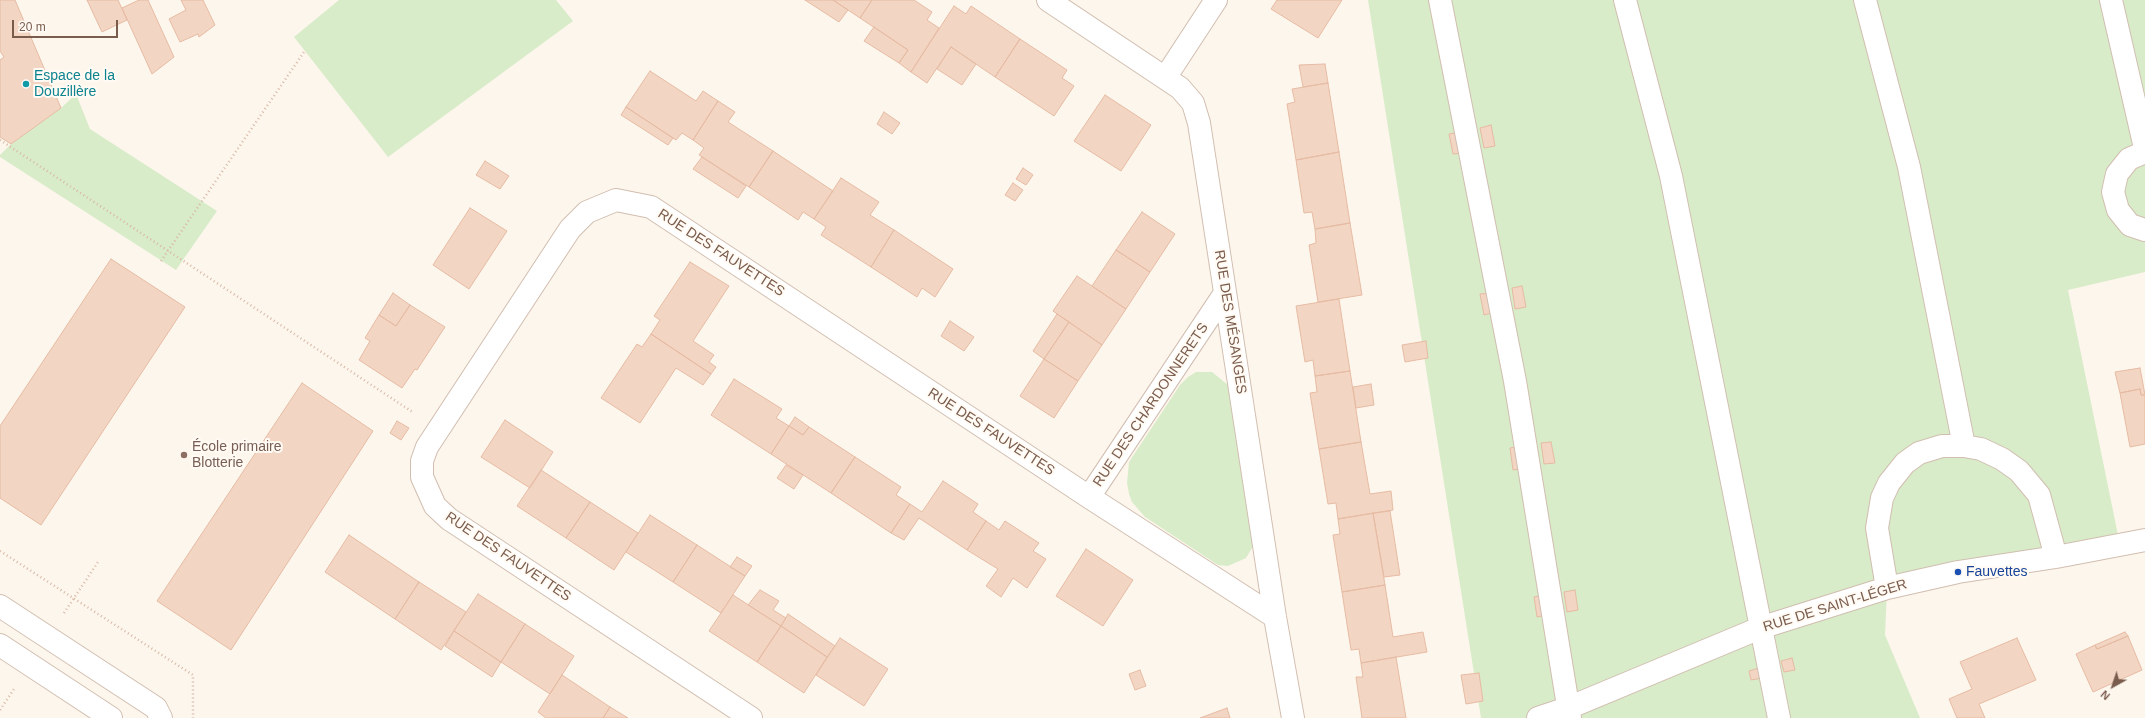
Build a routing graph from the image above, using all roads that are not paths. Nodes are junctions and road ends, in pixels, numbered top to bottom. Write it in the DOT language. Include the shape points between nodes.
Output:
graph roads {
  1 [pos="1048,0"];
  2 [pos="1216,0"];
  3 [pos="1440,0"];
  4 [pos="1625,0"];
  5 [pos="1865,0"];
  6 [pos="2111,0"];
  7 [pos="1165,78"];
  8 [pos="2145,148"];
  9 [pos="2145,152"];
  10 [pos="2145,230"];
  11 [pos="1225,293"];
  12 [pos="1964,446"];
  13 [pos="1089,497"];
  14 [pos="2145,540"];
  15 [pos="2056,557"];
  16 [pos="1887,588"];
  17 [pos="0,606"];
  18 [pos="1276,617"];
  19 [pos="1760,628"];
  20 [pos="0,645"];
  21 [pos="1569,713"];
  22 [pos="111,718"];
  23 [pos="161,718"];
  24 [pos="751,718"];
  25 [pos="1293,718"];
  26 [pos="1538,718"];
  27 [pos="1780,718"];
  1 -- 7 [label="street, RUE DES MÉSANGES"];
  2 -- 7 [label="street"];
  3 -- 21 [label="street" via="1515,381"];
  4 -- 19 [label="street" via="1671,176"];
  5 -- 12 [label="street" via="1909,167"];
  6 -- 8 [label="street"];
  7 -- 11 [label="street, RUE DES MÉSANGES" via="1180,88 1193,103 1199,124"];
  9 -- 10 [label="street" via="2129,159 2117,174 2114,192 2118,210 2130,224"];
  11 -- 13 [label="street, RUE DES CHARDONNERETS"];
  11 -- 18 [label="street, RUE DES MÉSANGES"];
  12 -- 15 [label="street" via="1981,449 2002,459 2019,471 2039,495"];
  12 -- 16 [label="street" via="1942,446 1919,452 1889,483 1882,498 1877,528"];
  13 -- 18 [label="street, RUE DES FAUVETTES"];
  13 -- 24 [label="street, RUE DES FAUVETTES" via="651,208 616,200 587,212 570,229 438,428 422,461 422,477 435,506 449,519"];
  14 -- 15 [label="street, RUE DE SAINT-LÉGER"];
  15 -- 16 [label="street, RUE DE SAINT-LÉGER" via="1958,572"];
  16 -- 19 [label="street, RUE DE SAINT-LÉGER"];
  17 -- 23 [label="street" via="156,708"];
  18 -- 25 [label="street, RUE DES MÉSANGES"];
  19 -- 21 [label="street, RUE DE SAINT-LÉGER"];
  19 -- 27 [label="street"];
  20 -- 22 [label="street"];
  21 -- 26 [label="street, RUE DE SAINT-LÉGER"];
}
